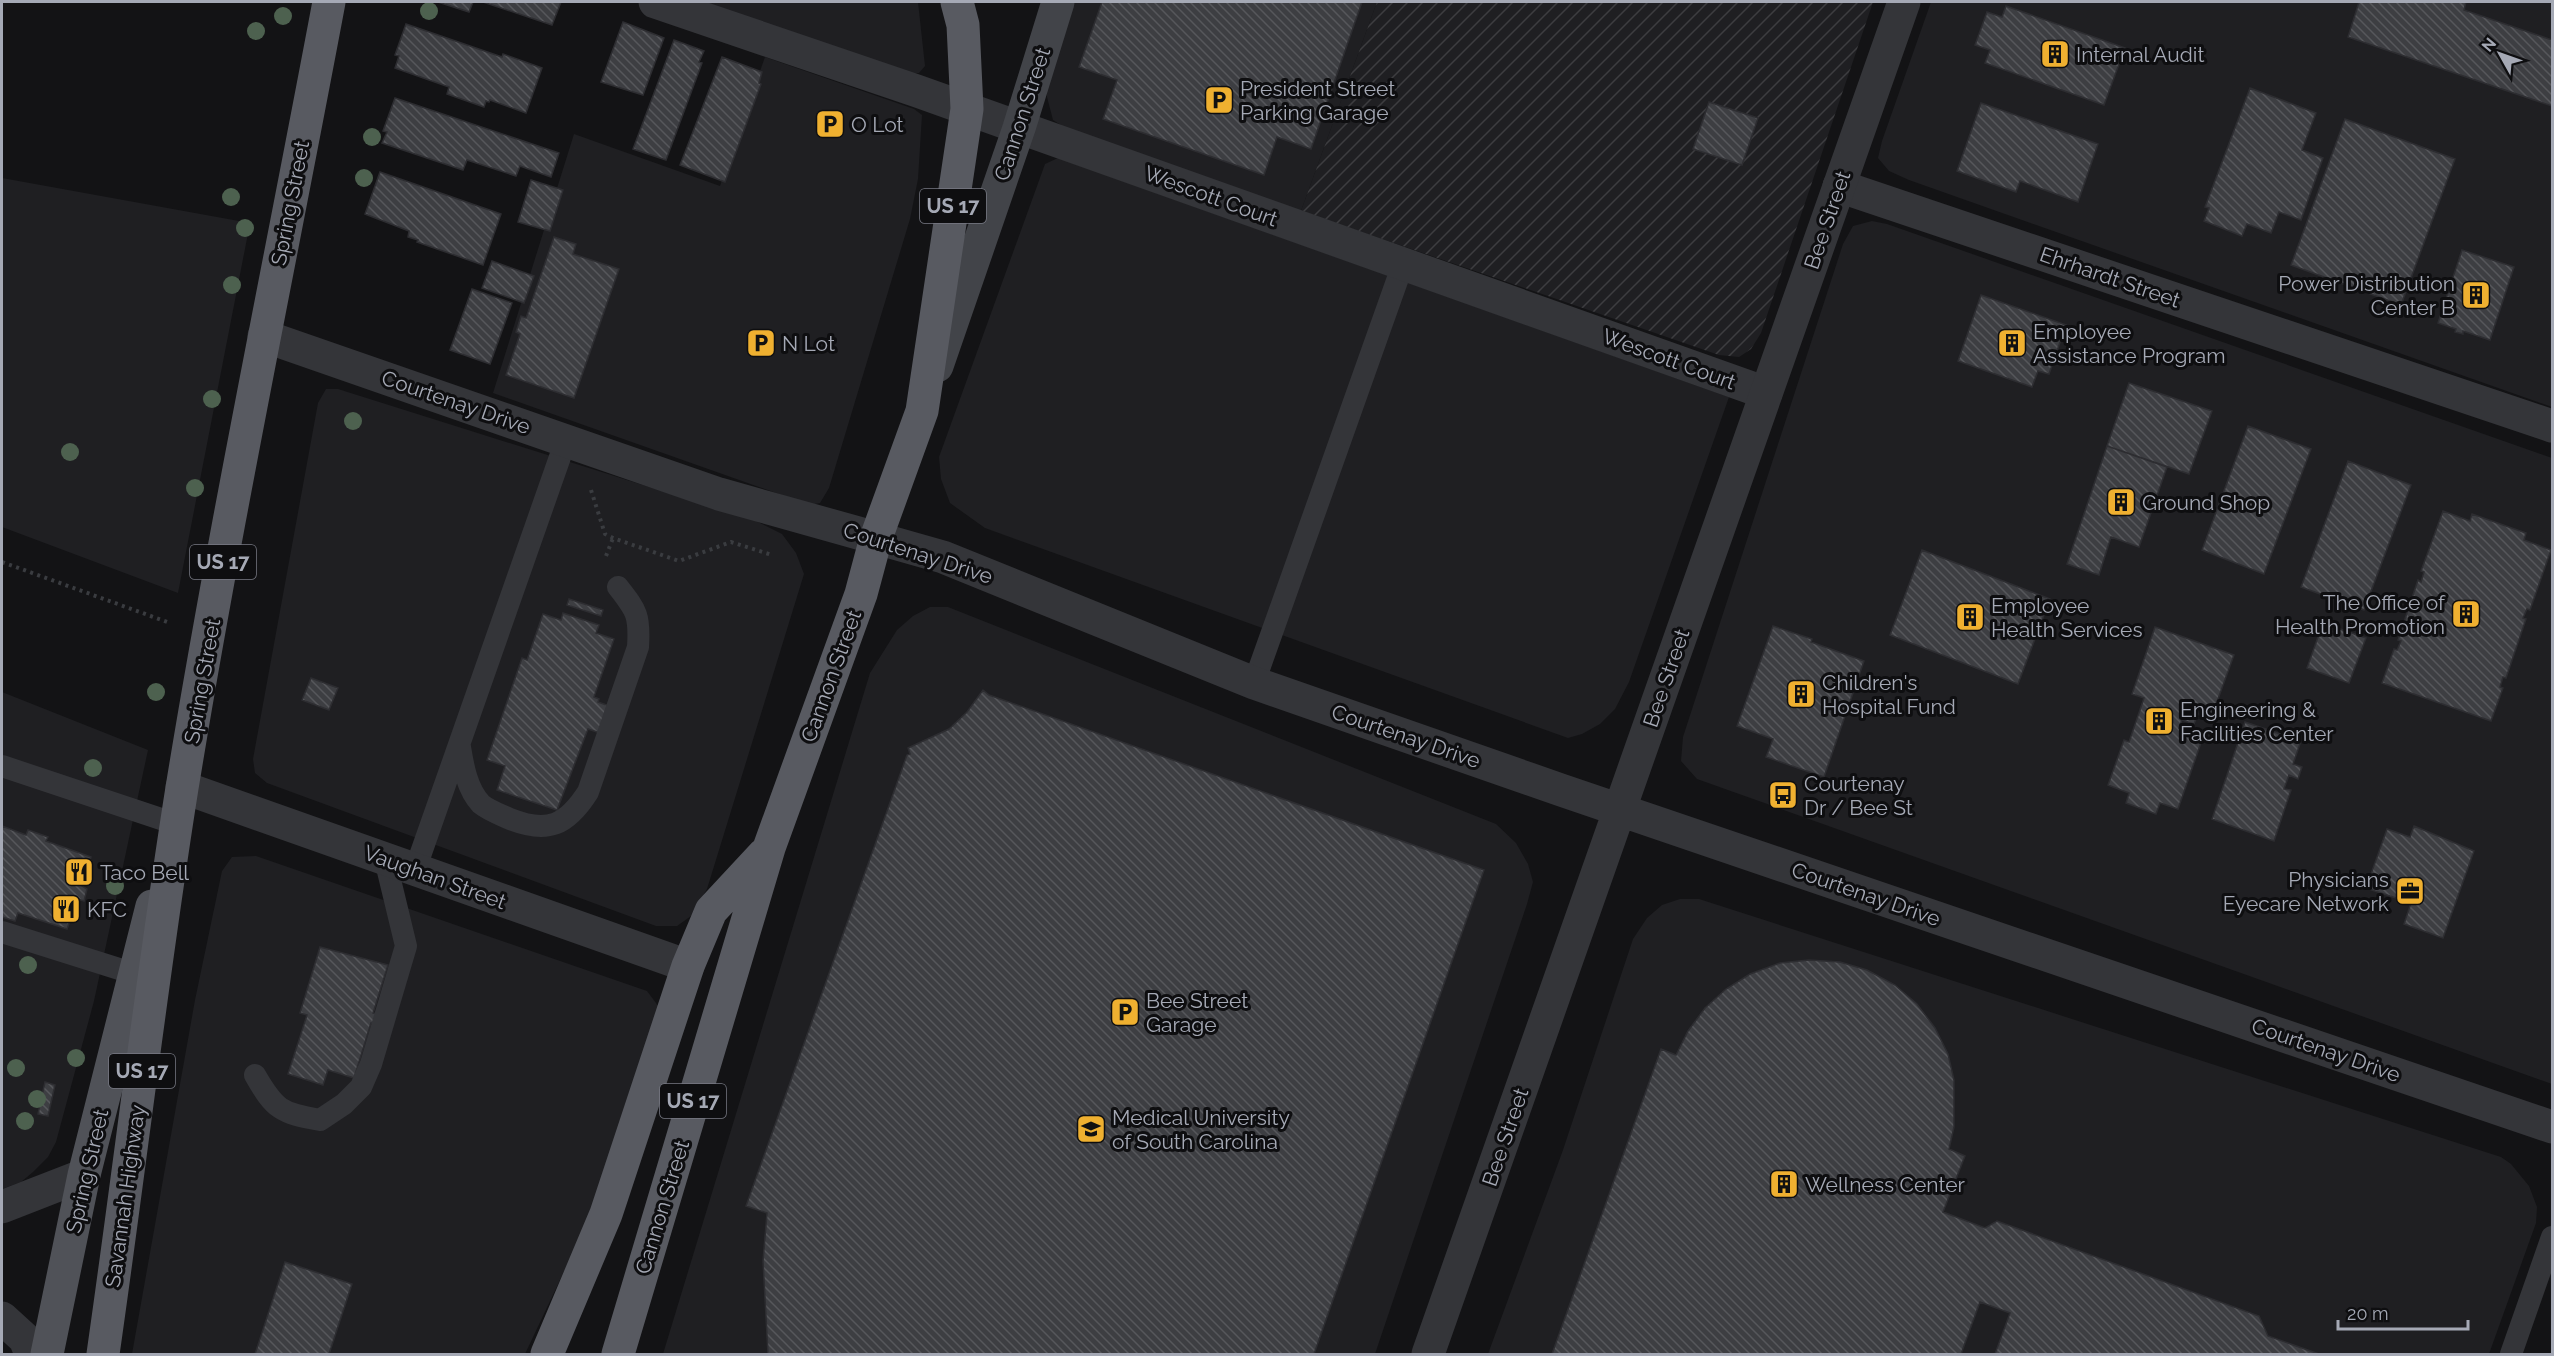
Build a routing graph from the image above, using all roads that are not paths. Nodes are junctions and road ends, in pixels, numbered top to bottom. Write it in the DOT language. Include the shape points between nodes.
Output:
graph roads {
  1 [pos="328,2"];
  2 [pos="655,2"];
  3 [pos="957,2"];
  4 [pos="1058,2"];
  5 [pos="1904,2"];
  6 [pos="967,109"];
  7 [pos="1019,128"];
  8 [pos="1839,186"];
  9 [pos="1403,264"];
  10 [pos="264,336"];
  11 [pos="1766,393"];
  12 [pos="922,411"];
  13 [pos="2553,426"];
  14 [pos="566,440"];
  15 [pos="876,538"];
  16 [pos="618,587"];
  17 [pos="1254,683"];
  18 [pos="459,746"];
  19 [pos="2,766"];
  20 [pos="182,788"];
  21 [pos="1620,810"];
  22 [pos="173,823"];
  23 [pos="769,848"];
  24 [pos="385,859"];
  25 [pos="415,870"];
  26 [pos="2,932"];
  27 [pos="688,966"];
  28 [pos="135,974"];
  29 [pos="255,1075"];
  30 [pos="2553,1127"];
  31 [pos="84,1175"];
  32 [pos="2,1207"];
  33 [pos="2553,1238"];
  34 [pos="2,1318"];
  35 [pos="31,1354"];
  36 [pos="47,1354"];
  37 [pos="103,1354"];
  38 [pos="547,1354"];
  39 [pos="618,1354"];
  40 [pos="1428,1354"];
  41 [pos="2511,1354"];
  1 -- 10 [label="highway, Spring Street / US 17"];
  2 -- 6 [label="street, Wescott Court"];
  3 -- 6 [label="highway, US 17" via="963,26"];
  4 -- 7 [label="main road, Cannon Street"];
  5 -- 8 [label="street, Bee Street"];
  6 -- 7 [label="street, Wescott Court"];
  6 -- 12 [label="highway, US 17"];
  7 -- 9 [label="street, Wescott Court"];
  7 -- 12 [label="main road, Cannon Street"];
  8 -- 11 [label="street, Bee Street"];
  8 -- 13 [label="street, Ehrhardt Street"];
  9 -- 11 [label="street, Wescott Court"];
  9 -- 17 [label="lane"];
  10 -- 14 [label="street, Courtenay Drive"];
  10 -- 20 [label="highway, Spring Street / US 17"];
  11 -- 21 [label="street, Bee Street"];
  12 -- 15 [label="highway, Cannon Street / US 17"];
  14 -- 15 [label="street, Courtenay Drive" via="719,494"];
  14 -- 18 [label="lane"];
  15 -- 17 [label="street, Courtenay Drive" via="942,557"];
  15 -- 23 [label="highway, Cannon Street / US 17" via="861,594"];
  16 -- 18 [label="lane" via="639,622 638,647 588,792 576,810 560,823 543,827 502,816 481,804 465,776"];
  17 -- 21 [label="street, Courtenay Drive"];
  18 -- 25 [label="lane"];
  19 -- 22 [label="lane"];
  20 -- 22 [label="main road, Spring Street"];
  20 -- 24 [label="street, Vaughan Street"];
  20 -- 37 [label="highway, Savannah Highway / US 17"];
  21 -- 30 [label="street, Courtenay Drive"];
  21 -- 40 [label="street, Bee Street"];
  22 -- 28 [label="main road, Spring Street"];
  23 -- 27 [label="highway" via="711,911"];
  23 -- 39 [label="highway, Cannon Street / US 17"];
  24 -- 25 [label="street, Vaughan Street"];
  24 -- 29 [label="lane" via="406,946 361,1087 320,1120 291,1115 268,1099"];
  25 -- 27 [label="street, Vaughan Street"];
  26 -- 28 [label="lane"];
  27 -- 38 [label="highway" via="606,1214"];
  28 -- 31 [label="main road, Spring Street"];
  31 -- 32 [label="street"];
  31 -- 36 [label="main road, Spring Street"];
  33 -- 41 [label="lane"];
  34 -- 35 [label="street" via="25,1339"];
}
